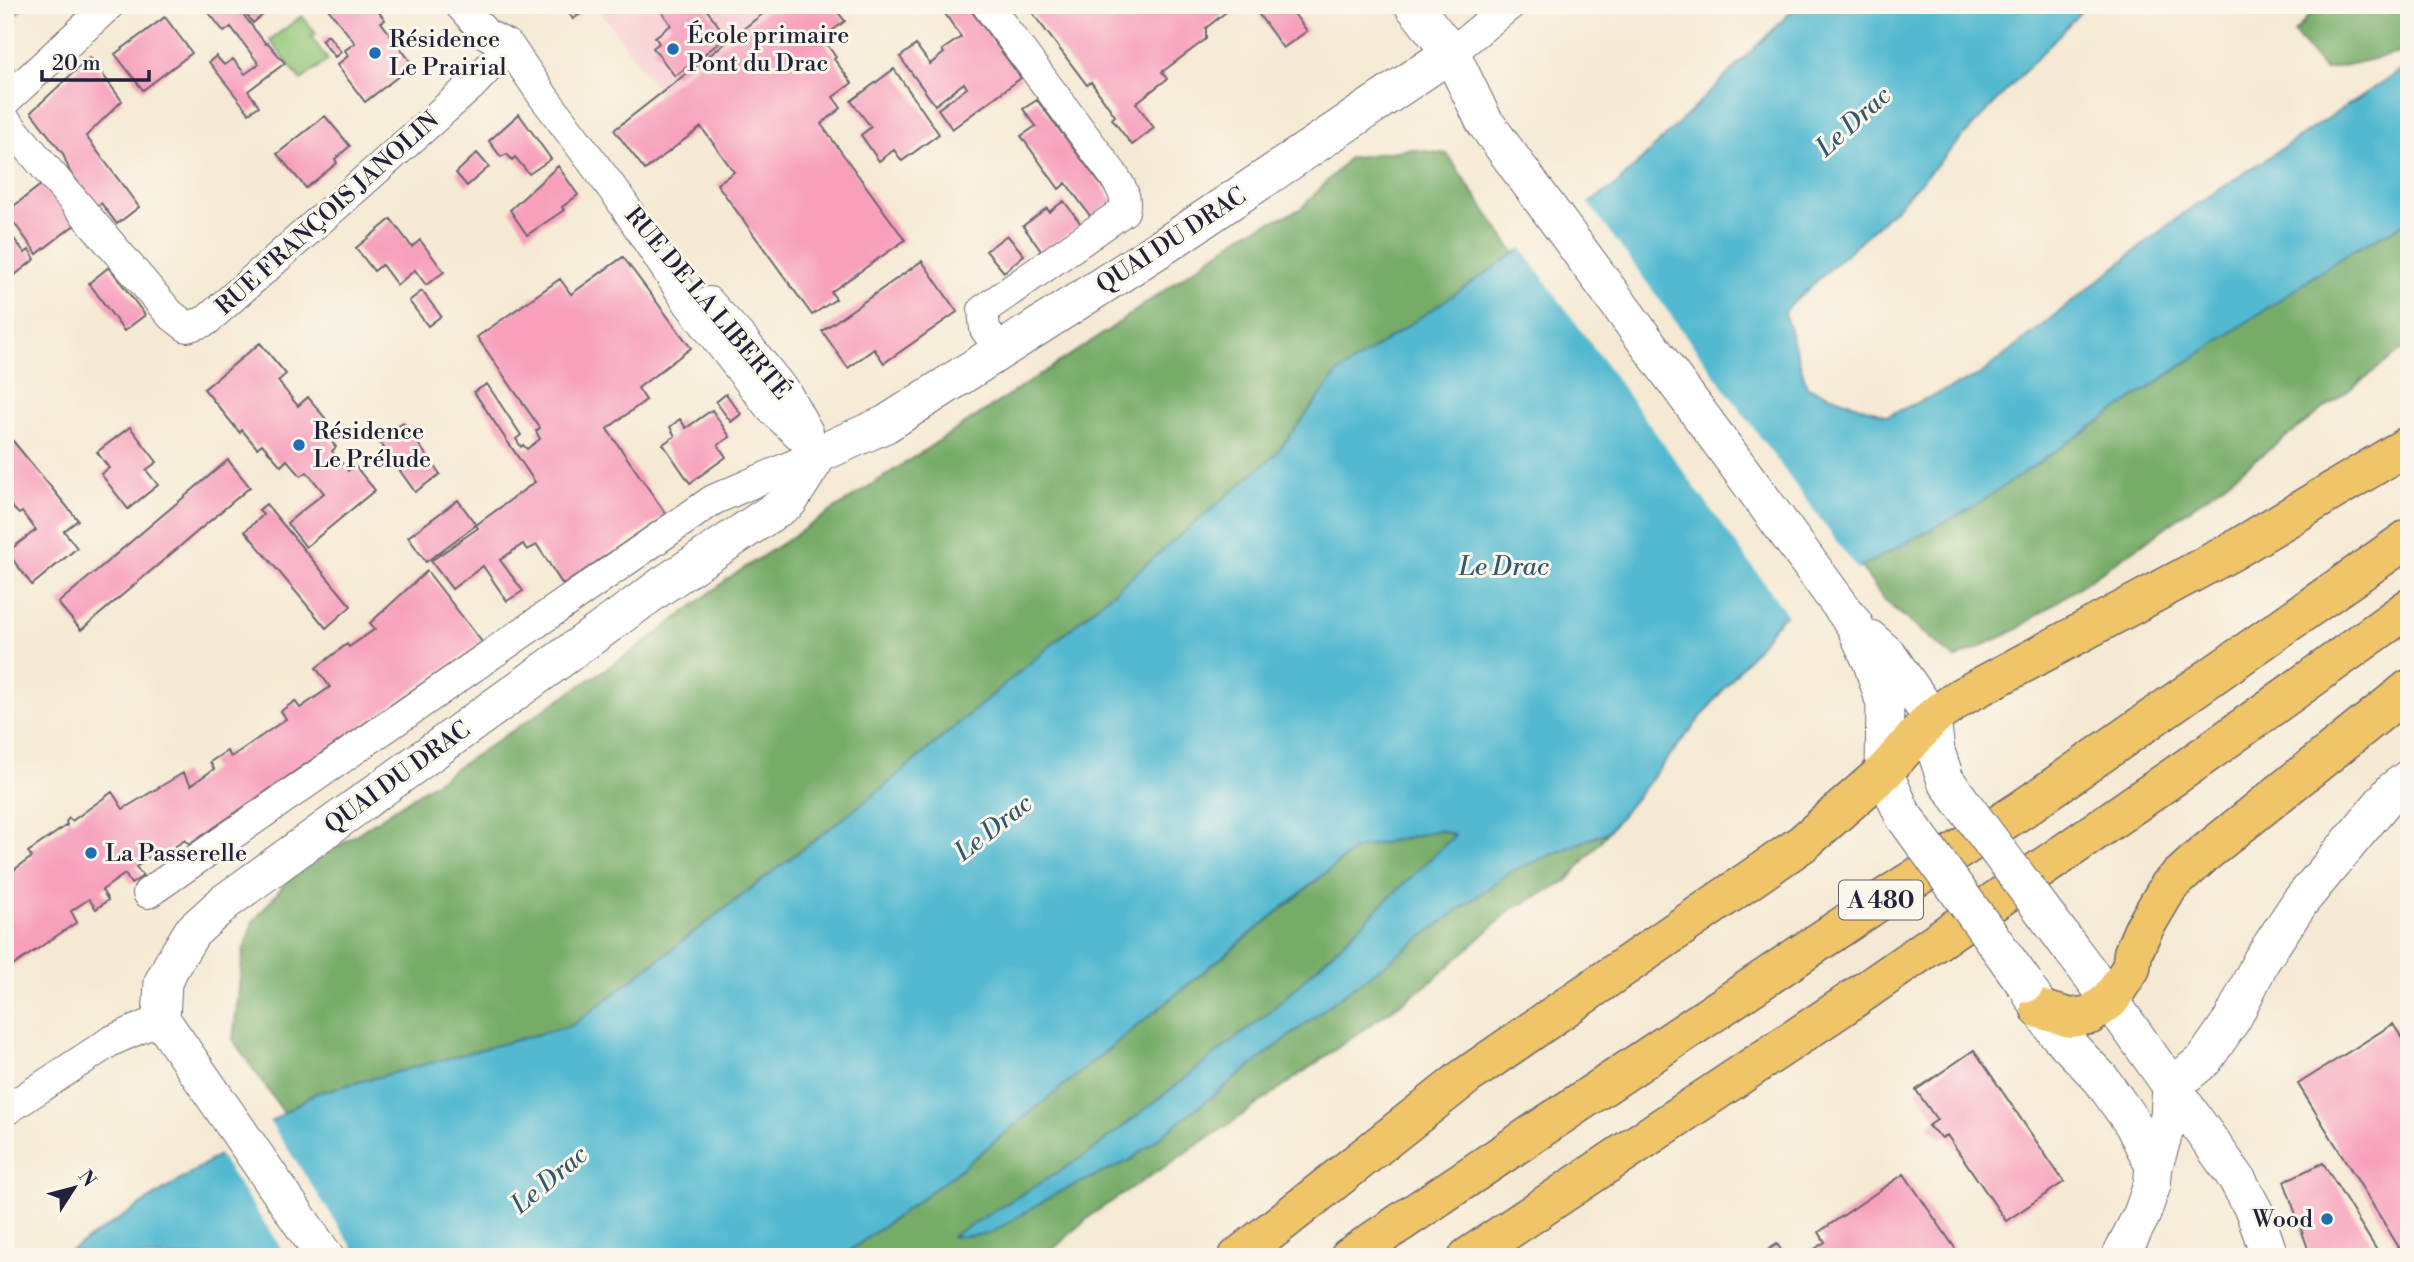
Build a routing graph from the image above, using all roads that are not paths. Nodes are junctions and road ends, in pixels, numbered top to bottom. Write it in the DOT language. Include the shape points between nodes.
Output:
graph roads {
  1 [pos="109,5"];
  2 [pos="460,5"];
  3 [pos="987,5"];
  4 [pos="1413,5"];
  5 [pos="1510,5"];
  6 [pos="509,46"];
  7 [pos="1451,53"];
  8 [pos="5,101"];
  9 [pos="5,120"];
  10 [pos="1001,351"];
  11 [pos="2409,445"];
  12 [pos="819,454"];
  13 [pos="2409,538"];
  14 [pos="2409,608"];
  15 [pos="1854,624"];
  16 [pos="2409,690"];
  17 [pos="1932,718"];
  18 [pos="1884,772"];
  19 [pos="2409,778"];
  20 [pos="1946,781"];
  21 [pos="148,893"];
  22 [pos="2032,997"];
  23 [pos="2110,1000"];
  24 [pos="162,1019"];
  25 [pos="2101,1079"];
  26 [pos="2171,1087"];
  27 [pos="5,1111"];
  28 [pos="2153,1175"];
  29 [pos="325,1257"];
  30 [pos="1238,1257"];
  31 [pos="1349,1257"];
  32 [pos="1468,1257"];
  33 [pos="2120,1257"];
  34 [pos="2270,1257"];
  1 -- 8 [label="street"];
  2 -- 6 [label="street, RUE DE LA LIBERTÉ" via="486,34"];
  3 -- 10 [label="street" via="1112,173 1126,201 1124,211 983,310 985,329"];
  4 -- 7 [label="street"];
  5 -- 7 [label="street, QUAI DU DRAC"];
  6 -- 9 [label="street, RUE FRANÇOIS JANOLIN" via="472,85 206,321 187,327 170,314"];
  6 -- 12 [label="street, RUE DE LA LIBERTÉ" via="618,195 779,385"];
  7 -- 10 [label="street, QUAI DU DRAC"];
  7 -- 15 [label="street" via="1484,121"];
  10 -- 12 [label="street, QUAI DU DRAC" via="886,424"];
  11 -- 17 [label="highway" via="2231,552 2000,675"];
  12 -- 21 [label="street, QUAI DU DRAC" via="713,500"];
  12 -- 24 [label="street, QUAI DU DRAC" via="789,502 663,586 225,902 192,932 173,963 163,982"];
  13 -- 31 [label="highway, A 480" via="2021,810"];
  14 -- 32 [label="highway, A 480" via="1842,1007"];
  15 -- 17 [label="street" via="1888,655"];
  15 -- 18 [label="street" via="1885,704"];
  16 -- 23 [label="highway" via="2169,886 2143,930 2131,968"];
  17 -- 18 [label="highway"];
  17 -- 20 [label="street"];
  18 -- 20 [label="highway" via="1916,771"];
  18 -- 22 [label="street, bridge" via="1903,815"];
  18 -- 30 [label="highway" via="1804,842 1465,1077"];
  19 -- 26 [label="street" via="2393,790 2300,902 2261,961 2233,1018 2203,1060"];
  20 -- 23 [label="street, bridge"];
  22 -- 23 [label="highway" via="2070,1018 2090,1014"];
  22 -- 25 [label="street" via="2055,1031"];
  23 -- 26 [label="street"];
  24 -- 27 [label="street" via="111,1041"];
  24 -- 29 [label="street"];
  25 -- 26 [label="street"];
  25 -- 28 [label="street" via="2133,1124"];
  26 -- 28 [label="street" via="2169,1116"];
  26 -- 34 [label="street" via="2237,1180"];
  28 -- 33 [label="street" via="2142,1214"];
}
